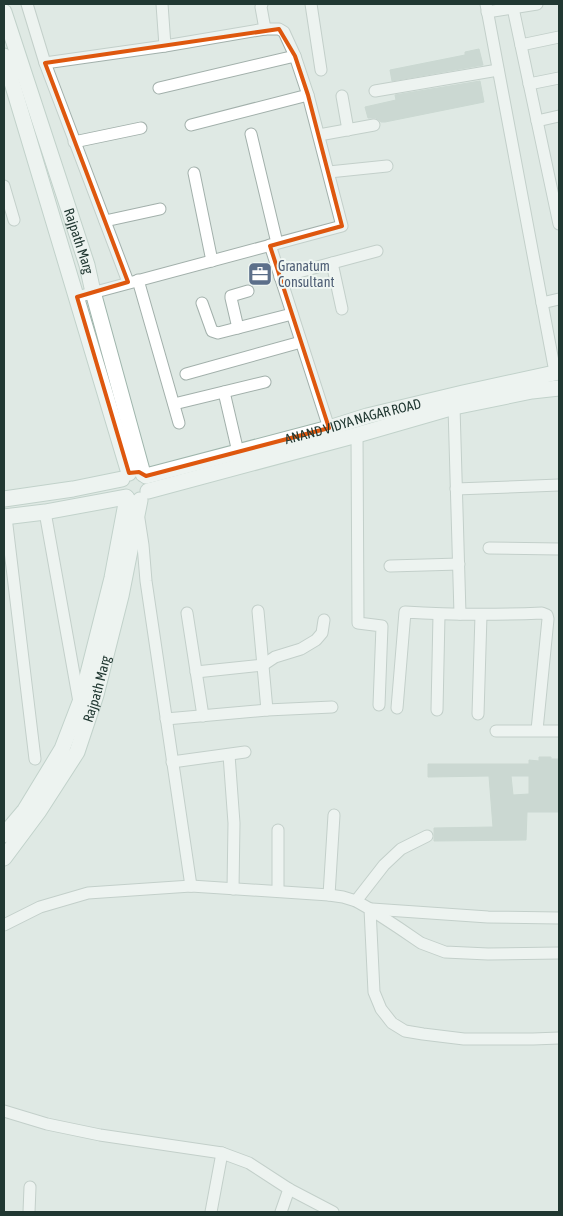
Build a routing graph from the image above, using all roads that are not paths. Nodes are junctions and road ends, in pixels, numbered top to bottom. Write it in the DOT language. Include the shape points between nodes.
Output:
graph roads {
  1 [pos="28,4"];
  2 [pos="162,4"];
  3 [pos="262,4"];
  4 [pos="310,4"];
  5 [pos="537,4"];
  6 [pos="487,8"];
  7 [pos="513,8"];
  8 [pos="4,12"];
  9 [pos="265,29"];
  10 [pos="559,37"];
  11 [pos="521,44"];
  12 [pos="165,46"];
  13 [pos="295,56"];
  14 [pos="45,64"];
  15 [pos="9,65"];
  16 [pos="321,70"];
  17 [pos="498,70"];
  18 [pos="559,78"];
  19 [pos="529,84"];
  20 [pos="159,88"];
  21 [pos="375,91"];
  22 [pos="308,95"];
  23 [pos="342,96"];
  24 [pos="559,116"];
  25 [pos="537,121"];
  26 [pos="191,125"];
  27 [pos="374,125"];
  28 [pos="141,128"];
  29 [pos="348,130"];
  30 [pos="251,134"];
  31 [pos="319,135"];
  32 [pos="74,142"];
  33 [pos="387,166"];
  34 [pos="328,172"];
  35 [pos="194,173"];
  36 [pos="4,188"];
  37 [pos="160,209"];
  38 [pos="14,220"];
  39 [pos="105,222"];
  40 [pos="559,224"];
  41 [pos="273,245"];
  42 [pos="377,251"];
  43 [pos="212,261"];
  44 [pos="332,263"];
  45 [pos="280,277"];
  46 [pos="133,281"];
  47 [pos="248,290"];
  48 [pos="93,292"];
  49 [pos="76,296"];
  50 [pos="559,299"];
  51 [pos="202,303"];
  52 [pos="542,303"];
  53 [pos="342,309"];
  54 [pos="292,314"];
  55 [pos="238,328"];
  56 [pos="301,342"];
  57 [pos="557,372"];
  58 [pos="186,374"];
  59 [pos="265,382"];
  60 [pos="559,388"];
  61 [pos="224,392"];
  62 [pos="174,404"];
  63 [pos="454,407"];
  64 [pos="179,423"];
  65 [pos="329,428"];
  66 [pos="357,435"];
  67 [pos="238,452"];
  68 [pos="559,485"];
  69 [pos="135,488"];
  70 [pos="456,490"];
  71 [pos="4,499"];
  72 [pos="45,512"];
  73 [pos="5,517"];
  74 [pos="489,548"];
  75 [pos="559,549"];
  76 [pos="459,564"];
  77 [pos="390,566"];
  78 [pos="258,612"];
  79 [pos="187,613"];
  80 [pos="460,614"];
  81 [pos="439,615"];
  82 [pos="481,615"];
  83 [pos="324,620"];
  84 [pos="547,632"];
  85 [pos="559,632"];
  86 [pos="263,665"];
  87 [pos="196,672"];
  88 [pos="80,704"];
  89 [pos="379,705"];
  90 [pos="332,707"];
  91 [pos="397,708"];
  92 [pos="267,710"];
  93 [pos="437,710"];
  94 [pos="478,714"];
  95 [pos="203,716"];
  96 [pos="166,718"];
  97 [pos="537,730"];
  98 [pos="496,731"];
  99 [pos="559,731"];
  100 [pos="245,752"];
  101 [pos="229,755"];
  102 [pos="35,759"];
  103 [pos="172,762"];
  104 [pos="334,815"];
  105 [pos="278,830"];
  106 [pos="4,835"];
  107 [pos="427,836"];
  108 [pos="4,858"];
  109 [pos="191,886"];
  110 [pos="233,889"];
  111 [pos="278,891"];
  112 [pos="329,895"];
  113 [pos="356,901"];
  114 [pos="370,909"];
  115 [pos="559,918"];
  116 [pos="4,925"];
  117 [pos="559,953"];
  118 [pos="559,1038"];
  119 [pos="4,1111"];
  120 [pos="222,1153"];
  121 [pos="30,1187"];
  122 [pos="289,1189"];
  123 [pos="29,1212"];
  124 [pos="211,1212"];
  125 [pos="281,1212"];
  126 [pos="333,1212"];
  1 -- 14 [label="street"];
  2 -- 12 [label="street"];
  3 -- 9 [label="street"];
  4 -- 16 [label="street"];
  5 -- 7 [label="street"];
  6 -- 7 [label="street"];
  6 -- 17 [label="street"];
  7 -- 11 [label="street"];
  8 -- 15 [label="main road, Rajpath Marg"];
  9 -- 12 [label="street"];
  9 -- 13 [label="street" via="284,32"];
  10 -- 11 [label="street"];
  11 -- 19 [label="street"];
  12 -- 14 [label="street"];
  13 -- 20 [label="street"];
  13 -- 22 [label="street"];
  14 -- 32 [label="street"];
  15 -- 48 [label="main road, Rajpath Marg" via="87,265"];
  15 -- 49 [label="main road, Rajpath Marg"];
  17 -- 21 [label="street"];
  17 -- 52 [label="street"];
  18 -- 19 [label="street"];
  19 -- 25 [label="street"];
  22 -- 26 [label="street"];
  22 -- 31 [label="street"];
  23 -- 29 [label="street"];
  24 -- 25 [label="street"];
  25 -- 40 [label="street"];
  27 -- 29 [label="street"];
  28 -- 32 [label="street"];
  29 -- 31 [label="street"];
  30 -- 41 [label="street"];
  31 -- 34 [label="street"];
  32 -- 39 [label="street"];
  33 -- 34 [label="street"];
  34 -- 41 [label="street" via="342,226"];
  35 -- 43 [label="street"];
  36 -- 38 [label="street"];
  37 -- 39 [label="street"];
  39 -- 46 [label="street"];
  41 -- 43 [label="street"];
  41 -- 45 [label="street"];
  42 -- 44 [label="street"];
  43 -- 46 [label="street"];
  44 -- 45 [label="street"];
  44 -- 53 [label="street"];
  45 -- 54 [label="street"];
  46 -- 48 [label="street"];
  46 -- 62 [label="street"];
  47 -- 55 [label="street" via="231,298"];
  48 -- 49 [label="street"];
  48 -- 69 [label="main road, Rajpath Marg"];
  49 -- 69 [label="main road, Rajpath Marg"];
  50 -- 52 [label="street"];
  51 -- 55 [label="street" via="212,331 218,333"];
  52 -- 57 [label="street"];
  54 -- 55 [label="street"];
  54 -- 56 [label="street"];
  56 -- 58 [label="street"];
  56 -- 65 [label="street"];
  57 -- 65 [label="main road, ANAND VIDYA NAGAR ROAD"];
  59 -- 61 [label="street"];
  60 -- 63 [label="main road, ANAND VIDYA NAGAR ROAD"];
  61 -- 62 [label="street"];
  61 -- 67 [label="street"];
  62 -- 64 [label="street"];
  63 -- 66 [label="main road, ANAND VIDYA NAGAR ROAD"];
  63 -- 70 [label="street"];
  65 -- 67 [label="main road, ANAND VIDYA NAGAR ROAD"];
  66 -- 69 [label="main road, ANAND VIDYA NAGAR ROAD"];
  66 -- 89 [label="street" via="358,623 382,626"];
  67 -- 69 [label="main road, ANAND VIDYA NAGAR ROAD"];
  68 -- 70 [label="street"];
  69 -- 71 [label="main road, ANAND VIDYA NAGAR ROAD" via="73,489"];
  69 -- 72 [label="main road, ANAND VIDYA NAGAR ROAD"];
  69 -- 88 [label="main road, Rajpath Marg"];
  69 -- 96 [label="street"];
  69 -- 108 [label="main road, Rajpath Marg" via="121,596 78,752"];
  70 -- 76 [label="street"];
  72 -- 73 [label="main road, ANAND VIDYA NAGAR ROAD"];
  72 -- 88 [label="street"];
  73 -- 102 [label="street"];
  74 -- 75 [label="street"];
  76 -- 77 [label="street"];
  76 -- 80 [label="street"];
  78 -- 86 [label="street"];
  79 -- 87 [label="street"];
  80 -- 81 [label="street"];
  80 -- 82 [label="street"];
  81 -- 91 [label="street" via="404,612"];
  81 -- 93 [label="street"];
  82 -- 84 [label="street" via="542,613 548,619"];
  82 -- 94 [label="street"];
  83 -- 86 [label="street" via="322,633 316,640"];
  84 -- 85 [label="street"];
  84 -- 97 [label="street"];
  86 -- 87 [label="street"];
  86 -- 92 [label="street"];
  87 -- 95 [label="street"];
  88 -- 106 [label="main road, Rajpath Marg" via="62,748 25,810"];
  90 -- 92 [label="street"];
  92 -- 95 [label="street"];
  95 -- 96 [label="street"];
  96 -- 103 [label="street"];
  97 -- 98 [label="street"];
  97 -- 99 [label="street"];
  100 -- 101 [label="street"];
  101 -- 103 [label="street"];
  101 -- 110 [label="street" via="234,823"];
  103 -- 109 [label="street"];
  104 -- 112 [label="street"];
  105 -- 111 [label="street"];
  107 -- 113 [label="street" via="401,849"];
  109 -- 110 [label="street"];
  109 -- 116 [label="street" via="88,893 40,907"];
  110 -- 111 [label="street"];
  111 -- 112 [label="street"];
  112 -- 113 [label="street"];
  113 -- 114 [label="street"];
  114 -- 115 [label="street"];
  114 -- 117 [label="street" via="421,943 445,952"];
  114 -- 118 [label="street" via="374,992 392,1023 405,1031 464,1038"];
  119 -- 120 [label="street" via="100,1135"];
  120 -- 122 [label="street" via="249,1163"];
  120 -- 124 [label="street"];
  121 -- 123 [label="street"];
  122 -- 125 [label="street"];
  122 -- 126 [label="street"];
}
